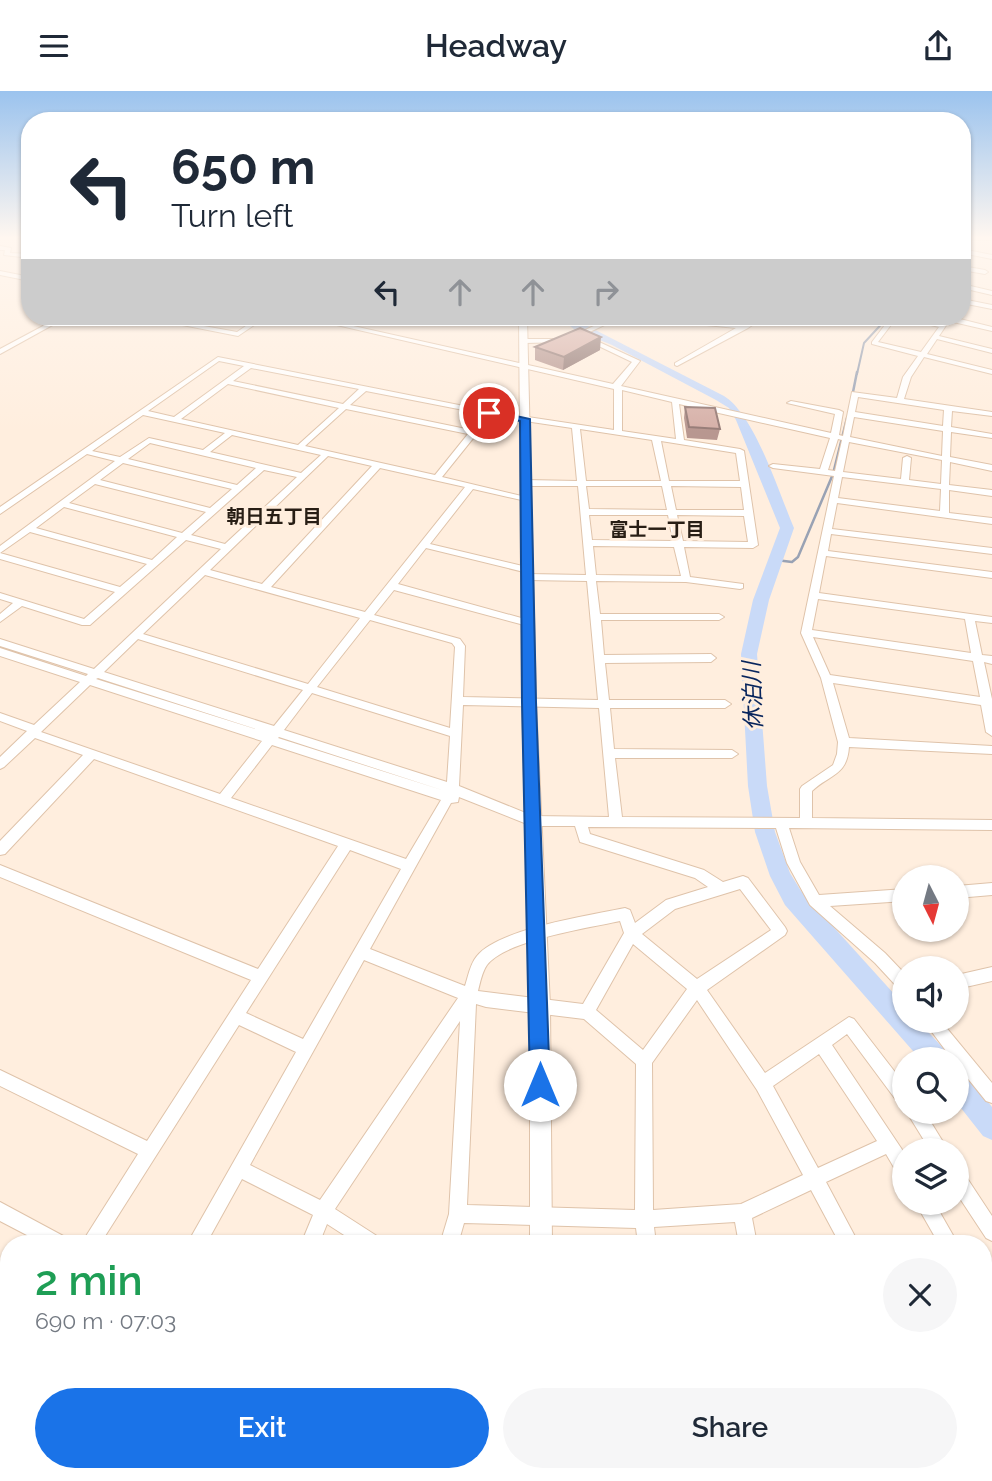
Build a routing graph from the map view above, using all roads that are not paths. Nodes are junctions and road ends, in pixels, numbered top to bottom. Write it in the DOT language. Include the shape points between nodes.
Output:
graph roads {
  1 [pos="975,302"];
  2 [pos="992,307"];
  3 [pos="971,324"];
  4 [pos="48,326"];
  5 [pos="194,326"];
  6 [pos="250,326"];
  7 [pos="345,326"];
  8 [pos="523,326"];
  9 [pos="598,326"];
  10 [pos="736,326"];
  11 [pos="887,326"];
  12 [pos="943,326"];
  13 [pos="746,327"];
  14 [pos="992,329"];
  15 [pos="585,332"];
  16 [pos="934,337"];
  17 [pos="524,341"];
  18 [pos="992,351"];
  19 [pos="0,352"];
  20 [pos="921,355"];
  21 [pos="677,364"];
  22 [pos="250,365"];
  23 [pos="525,366"];
  24 [pos="992,372"];
  25 [pos="227,382"];
  26 [pos="617,387"];
  27 [pos="365,389"];
  28 [pos="677,400"];
  29 [pos="900,401"];
  30 [pos="792,403"];
  31 [pos="342,407"];
  32 [pos="948,408"];
  33 [pos="141,412"];
  34 [pos="489,413"];
  35 [pos="852,414"];
  36 [pos="992,414"];
  37 [pos="176,419"];
  38 [pos="525,419"];
  39 [pos="576,427"];
  40 [pos="948,430"];
  41 [pos="231,432"];
  42 [pos="472,433"];
  43 [pos="618,433"];
  44 [pos="992,436"];
  45 [pos="842,437"];
  46 [pos="656,438"];
  47 [pos="680,441"];
  48 [pos="300,447"];
  49 [pos="84,451"];
  50 [pos="204,453"];
  51 [pos="327,453"];
  52 [pos="907,458"];
  53 [pos="947,459"];
  54 [pos="121,460"];
  55 [pos="378,465"];
  56 [pos="773,465"];
  57 [pos="262,467"];
  58 [pos="992,468"];
  59 [pos="824,471"];
  60 [pos="839,473"];
  61 [pos="302,476"];
  62 [pos="437,478"];
  63 [pos="92,481"];
  64 [pos="905,482"];
  65 [pos="583,483"];
  66 [pos="667,484"];
  67 [pos="743,484"];
  68 [pos="471,485"];
  69 [pos="238,488"];
  70 [pos="946,488"];
  71 [pos="526,490"];
  72 [pos="992,493"];
  73 [pos="834,500"];
  74 [pos="62,504"];
  75 [pos="0,511"];
  76 [pos="212,511"];
  77 [pos="587,512"];
  78 [pos="671,513"];
  79 [pos="750,513"];
  80 [pos="944,515"];
  81 [pos="992,521"];
  82 [pos="29,529"];
  83 [pos="827,531"];
  84 [pos="184,536"];
  85 [pos="590,543"];
  86 [pos="679,544"];
  87 [pos="424,545"];
  88 [pos="228,548"];
  89 [pos="0,550"];
  90 [pos="992,551"];
  91 [pos="823,553"];
  92 [pos="0,556"];
  93 [pos="153,563"];
  94 [pos="203,571"];
  95 [pos="528,574"];
  96 [pos="992,575"];
  97 [pos="591,578"];
  98 [pos="686,579"];
  99 [pos="392,586"];
  100 [pos="740,586"];
  101 [pos="264,587"];
  102 [pos="122,591"];
  103 [pos="0,596"];
  104 [pos="814,596"];
  105 [pos="20,602"];
  106 [pos="968,616"];
  107 [pos="367,617"];
  108 [pos="595,617"];
  109 [pos="719,617"];
  110 [pos="0,618"];
  111 [pos="992,620"];
  112 [pos="528,623"];
  113 [pos="806,633"];
  114 [pos="136,635"];
  115 [pos="0,642"];
  116 [pos="0,652"];
  117 [pos="976,657"];
  118 [pos="711,658"];
  119 [pos="600,659"];
  120 [pos="992,660"];
  121 [pos="92,677"];
  122 [pos="825,678"];
  123 [pos="310,688"];
  124 [pos="457,701"];
  125 [pos="529,702"];
  126 [pos="989,703"];
  127 [pos="604,704"];
  128 [pos="725,704"];
  129 [pos="0,717"];
  130 [pos="32,731"];
  131 [pos="992,731"];
  132 [pos="454,733"];
  133 [pos="273,736"];
  134 [pos="844,742"];
  135 [pos="992,750"];
  136 [pos="609,753"];
  137 [pos="732,754"];
  138 [pos="91,755"];
  139 [pos="0,764"];
  140 [pos="451,794"];
  141 [pos="222,800"];
  142 [pos="532,821"];
  143 [pos="580,821"];
  144 [pos="616,821"];
  145 [pos="778,822"];
  146 [pos="806,822"];
  147 [pos="992,825"];
  148 [pos="346,845"];
  149 [pos="0,850"];
  150 [pos="409,866"];
  151 [pos="0,871"];
  152 [pos="722,889"];
  153 [pos="992,889"];
  154 [pos="970,890"];
  155 [pos="892,896"];
  156 [pos="815,901"];
  157 [pos="537,934"];
  158 [pos="631,934"];
  159 [pos="363,953"];
  160 [pos="892,971"];
  161 [pos="992,974"];
  162 [pos="261,977"];
  163 [pos="969,979"];
  164 [pos="697,988"];
  165 [pos="469,996"];
  166 [pos="540,1006"];
  167 [pos="587,1011"];
  168 [pos="236,1016"];
  169 [pos="941,1033"];
  170 [pos="821,1043"];
  171 [pos="307,1049"];
  172 [pos="644,1061"];
  173 [pos="0,1078"];
  174 [pos="892,1081"];
  175 [pos="763,1084"];
  176 [pos="990,1090"];
  177 [pos="889,1144"];
  178 [pos="892,1149"];
  179 [pos="150,1151"];
  180 [pos="240,1169"];
  181 [pos="815,1178"];
  182 [pos="969,1200"];
  183 [pos="0,1211"];
  184 [pos="323,1212"];
  185 [pos="742,1213"];
  186 [pos="458,1214"];
  187 [pos="935,1215"];
  188 [pos="541,1216"];
  189 [pos="644,1219"];
  190 [pos="992,1232"];
  191 [pos="44,1235"];
  192 [pos="96,1235"];
  193 [pos="201,1235"];
  194 [pos="314,1235"];
  195 [pos="360,1235"];
  196 [pos="452,1235"];
  197 [pos="541,1235"];
  198 [pos="646,1235"];
  199 [pos="746,1235"];
  200 [pos="845,1235"];
  201 [pos="945,1235"];
  1 -- 2 [label="street"];
  3 -- 14 [label="street"];
  4 -- 19 [label="street"];
  5 -- 6 [label="street" via="238,334"];
  7 -- 23 [label="street"];
  8 -- 17 [label="main road"];
  9 -- 15 [label="street"];
  10 -- 13 [label="street"];
  11 -- 20 [label="street" via="874,343"];
  12 -- 16 [label="street"];
  13 -- 21 [label="street"];
  15 -- 17 [label="street" via="563,342"];
  15 -- 26 [label="street" via="636,361"];
  16 -- 18 [label="street"];
  16 -- 20 [label="street"];
  17 -- 23 [label="main road"];
  20 -- 24 [label="street"];
  20 -- 29 [label="street" via="907,377"];
  22 -- 25 [label="street"];
  22 -- 27 [label="street"];
  22 -- 33 [label="street" via="216,359"];
  23 -- 26 [label="street"];
  23 -- 38 [label="main road"];
  25 -- 31 [label="street"];
  25 -- 37 [label="street"];
  26 -- 28 [label="street"];
  26 -- 43 [label="street"];
  27 -- 31 [label="street"];
  27 -- 34 [label="street"];
  28 -- 45 [label="street"];
  28 -- 47 [label="street"];
  29 -- 32 [label="street"];
  29 -- 35 [label="street" via="855,394"];
  30 -- 45 [label="street" via="839,412"];
  31 -- 42 [label="street"];
  31 -- 48 [label="street"];
  32 -- 36 [label="street"];
  32 -- 40 [label="street"];
  33 -- 37 [label="street"];
  33 -- 49 [label="street"];
  34 -- 38 [label="street"];
  34 -- 42 [label="street"];
  35 -- 40 [label="street"];
  35 -- 45 [label="street"];
  37 -- 41 [label="street"];
  38 -- 39 [label="street"];
  38 -- 71 [label="main road"];
  39 -- 43 [label="street"];
  39 -- 65 [label="street"];
  40 -- 44 [label="street"];
  40 -- 53 [label="street"];
  41 -- 48 [label="street"];
  41 -- 50 [label="street"];
  42 -- 62 [label="street"];
  43 -- 46 [label="street"];
  45 -- 53 [label="street"];
  45 -- 59 [label="street"];
  45 -- 60 [label="street"];
  46 -- 47 [label="street"];
  46 -- 66 [label="street"];
  47 -- 79 [label="street" via="740,451"];
  48 -- 51 [label="street"];
  49 -- 54 [label="street"];
  49 -- 75 [label="street"];
  50 -- 54 [label="street" via="149,440"];
  50 -- 57 [label="street"];
  51 -- 55 [label="street"];
  51 -- 61 [label="street"];
  52 -- 64 [label="street"];
  53 -- 58 [label="street"];
  53 -- 70 [label="street"];
  54 -- 63 [label="street"];
  54 -- 69 [label="street"];
  55 -- 62 [label="street"];
  55 -- 101 [label="street"];
  56 -- 59 [label="street"];
  57 -- 61 [label="street"];
  57 -- 69 [label="street"];
  59 -- 60 [label="street"];
  60 -- 64 [label="street"];
  60 -- 73 [label="street"];
  61 -- 88 [label="street"];
  62 -- 68 [label="street"];
  63 -- 74 [label="street"];
  63 -- 76 [label="street"];
  64 -- 70 [label="street"];
  65 -- 66 [label="street"];
  65 -- 71 [label="street"];
  65 -- 77 [label="street"];
  66 -- 67 [label="street"];
  66 -- 78 [label="street"];
  68 -- 71 [label="street"];
  68 -- 87 [label="street"];
  69 -- 76 [label="street"];
  70 -- 72 [label="street"];
  70 -- 80 [label="street"];
  71 -- 95 [label="main road"];
  73 -- 80 [label="street"];
  73 -- 83 [label="street"];
  74 -- 82 [label="street"];
  74 -- 84 [label="street"];
  76 -- 84 [label="street"];
  77 -- 78 [label="street"];
  77 -- 85 [label="street"];
  78 -- 79 [label="street"];
  78 -- 86 [label="street"];
  79 -- 86 [label="street" via="754,545"];
  80 -- 81 [label="street"];
  82 -- 89 [label="street"];
  82 -- 93 [label="street"];
  83 -- 90 [label="street"];
  83 -- 91 [label="street"];
  84 -- 88 [label="street"];
  84 -- 93 [label="street"];
  85 -- 86 [label="street"];
  85 -- 97 [label="street"];
  86 -- 98 [label="street"];
  87 -- 95 [label="street"];
  87 -- 99 [label="street"];
  88 -- 94 [label="street"];
  91 -- 96 [label="street"];
  91 -- 104 [label="street"];
  92 -- 102 [label="street"];
  93 -- 102 [label="street"];
  94 -- 101 [label="street"];
  94 -- 114 [label="street"];
  95 -- 97 [label="street"];
  95 -- 112 [label="main road"];
  97 -- 98 [label="street"];
  97 -- 108 [label="street"];
  98 -- 100 [label="street"];
  99 -- 107 [label="street"];
  99 -- 112 [label="street"];
  101 -- 107 [label="street"];
  102 -- 105 [label="street" via="86,623"];
  103 -- 105 [label="street"];
  104 -- 106 [label="street"];
  104 -- 113 [label="street"];
  105 -- 110 [label="street"];
  106 -- 111 [label="street"];
  106 -- 117 [label="street"];
  107 -- 123 [label="street"];
  107 -- 124 [label="street" via="458,643"];
  108 -- 109 [label="street"];
  108 -- 119 [label="street"];
  112 -- 125 [label="main road"];
  113 -- 117 [label="street"];
  113 -- 122 [label="street"];
  114 -- 121 [label="street"];
  114 -- 123 [label="street"];
  115 -- 121 [label="street"];
  116 -- 121 [label="street"];
  117 -- 120 [label="street"];
  117 -- 126 [label="street"];
  118 -- 119 [label="street"];
  119 -- 127 [label="street"];
  121 -- 130 [label="street"];
  121 -- 133 [label="street"];
  122 -- 126 [label="street"];
  122 -- 134 [label="street"];
  123 -- 132 [label="street"];
  123 -- 133 [label="street"];
  124 -- 125 [label="street"];
  124 -- 132 [label="street"];
  125 -- 127 [label="street"];
  125 -- 142 [label="main road"];
  126 -- 131 [label="street"];
  127 -- 128 [label="street"];
  127 -- 136 [label="street"];
  129 -- 130 [label="street"];
  130 -- 138 [label="street"];
  130 -- 139 [label="street"];
  132 -- 140 [label="street"];
  133 -- 140 [label="street"];
  133 -- 141 [label="street"];
  134 -- 135 [label="street"];
  134 -- 146 [label="street" via="844,757 836,771 806,789"];
  136 -- 137 [label="street"];
  136 -- 144 [label="street"];
  138 -- 141 [label="street"];
  138 -- 149 [label="street"];
  140 -- 142 [label="street"];
  140 -- 150 [label="street"];
  141 -- 148 [label="street"];
  142 -- 143 [label="street"];
  142 -- 157 [label="main road"];
  143 -- 144 [label="street"];
  143 -- 152 [label="street" via="585,838 699,874"];
  144 -- 145 [label="street"];
  145 -- 146 [label="street"];
  145 -- 156 [label="street"];
  146 -- 147 [label="street"];
  148 -- 150 [label="street"];
  148 -- 162 [label="street"];
  150 -- 159 [label="street"];
  151 -- 162 [label="street"];
  152 -- 158 [label="street" via="671,904"];
  152 -- 164 [label="street" via="743,881 780,931"];
  153 -- 154 [label="street"];
  155 -- 156 [label="street"];
  156 -- 160 [label="street"];
  157 -- 158 [label="street" via="625,914"];
  157 -- 165 [label="street" via="495,949 482,960"];
  157 -- 166 [label="main road"];
  158 -- 164 [label="street"];
  158 -- 167 [label="street"];
  159 -- 165 [label="street"];
  159 -- 171 [label="street"];
  161 -- 163 [label="street"];
  162 -- 168 [label="street"];
  164 -- 172 [label="street"];
  164 -- 175 [label="street"];
  165 -- 166 [label="street"];
  165 -- 184 [label="street"];
  165 -- 186 [label="street"];
  166 -- 167 [label="street"];
  166 -- 188 [label="main road"];
  167 -- 172 [label="street"];
  168 -- 171 [label="street"];
  168 -- 179 [label="street"];
  169 -- 176 [label="street"];
  170 -- 174 [label="street" via="849,1024"];
  170 -- 175 [label="street"];
  170 -- 177 [label="street"];
  171 -- 180 [label="street"];
  172 -- 189 [label="street"];
  173 -- 179 [label="street"];
  175 -- 181 [label="street"];
  177 -- 178 [label="street"];
  177 -- 181 [label="street"];
  179 -- 192 [label="street"];
  180 -- 184 [label="street"];
  180 -- 193 [label="street"];
  181 -- 185 [label="street"];
  181 -- 200 [label="street"];
  182 -- 190 [label="street"];
  183 -- 191 [label="street"];
  184 -- 194 [label="street"];
  184 -- 195 [label="street"];
  185 -- 189 [label="street"];
  185 -- 199 [label="street"];
  186 -- 188 [label="street"];
  186 -- 196 [label="street"];
  187 -- 201 [label="street"];
  188 -- 189 [label="street"];
  188 -- 197 [label="main road"];
  189 -- 198 [label="street"];
}
